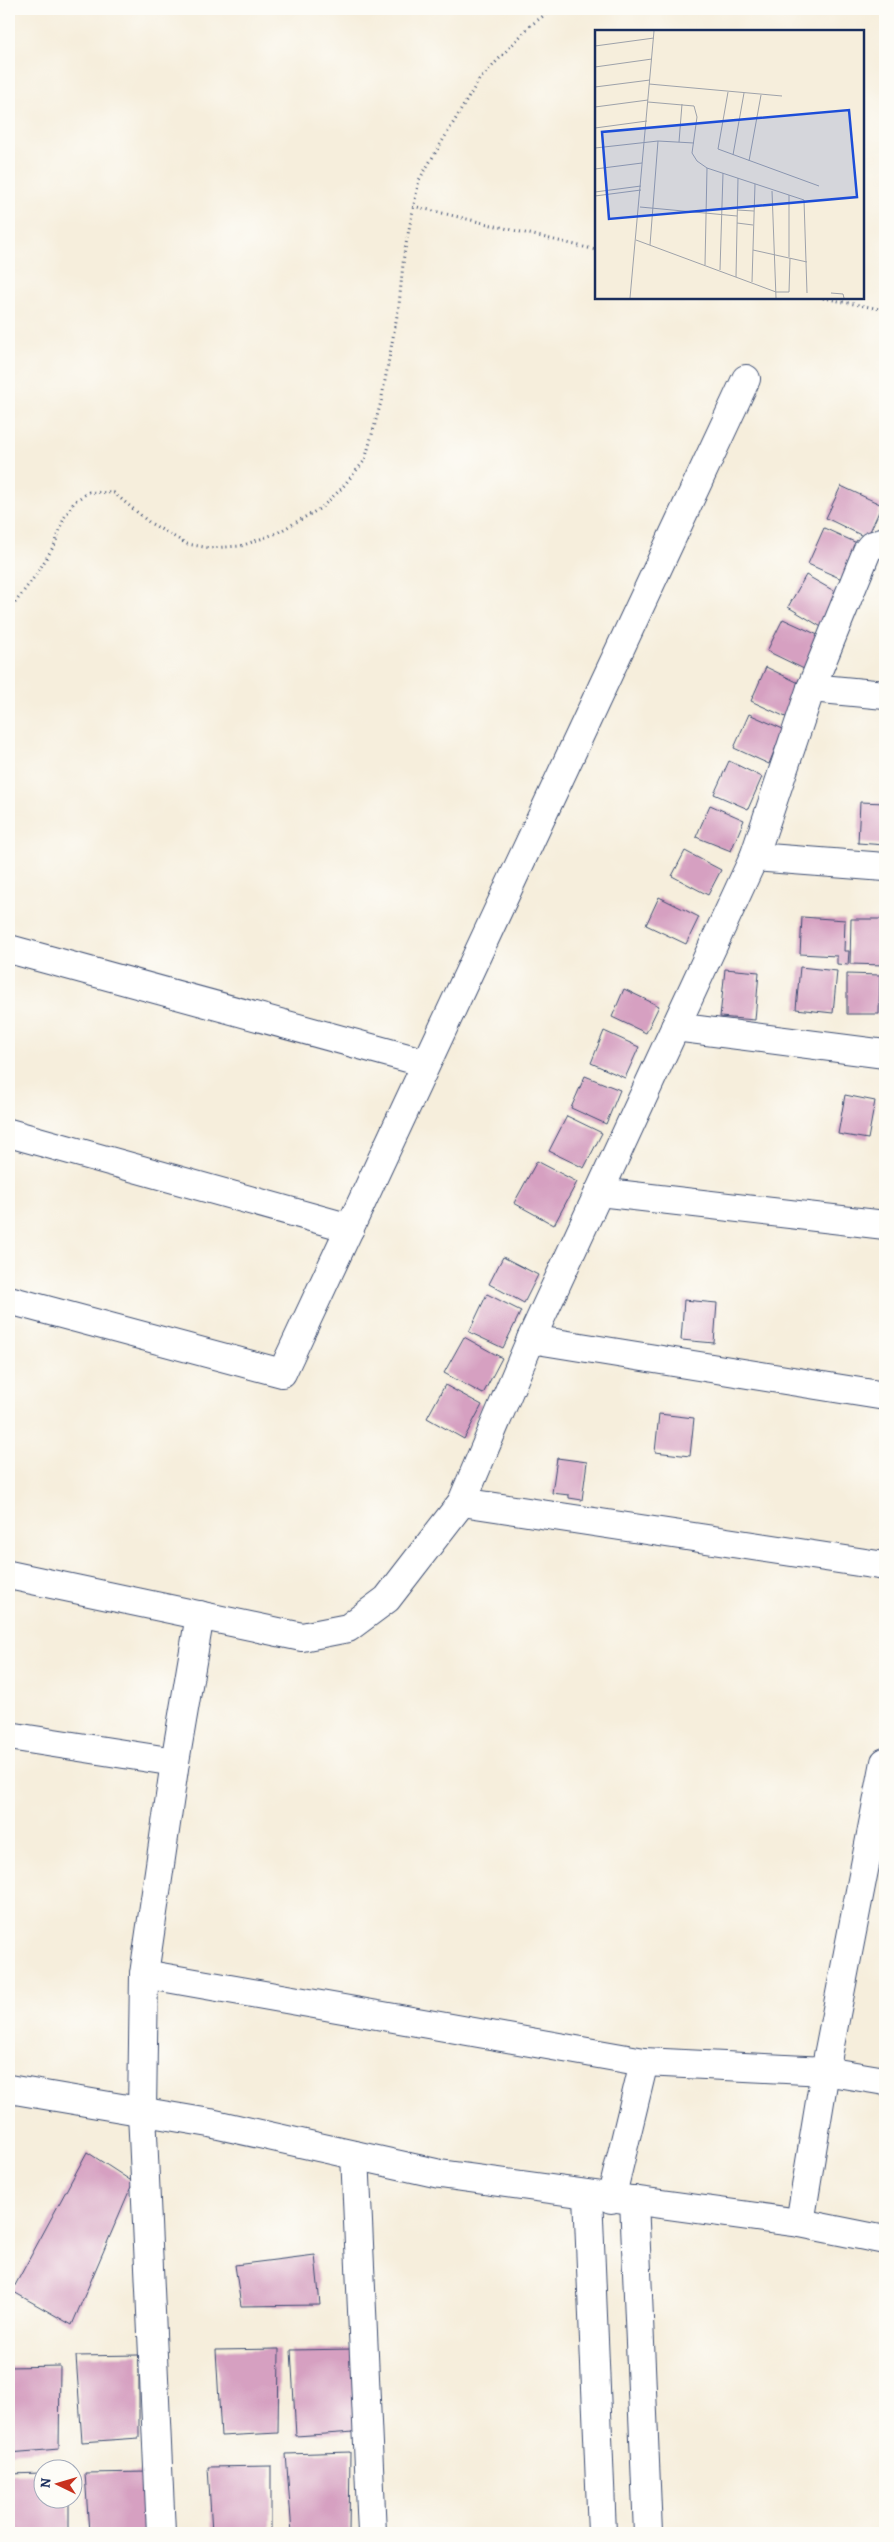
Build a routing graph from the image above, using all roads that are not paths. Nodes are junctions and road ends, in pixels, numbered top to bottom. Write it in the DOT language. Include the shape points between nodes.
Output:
graph roads {
  1 [pos="746,379"];
  2 [pos="885,541"];
  3 [pos="811,688"];
  4 [pos="885,695"];
  5 [pos="754,857"];
  6 [pos="885,867"];
  7 [pos="9,949"];
  8 [pos="675,1027"];
  9 [pos="885,1054"];
  10 [pos="426,1063"];
  11 [pos="9,1133"];
  12 [pos="599,1192"];
  13 [pos="885,1225"];
  14 [pos="350,1228"];
  15 [pos="9,1300"];
  16 [pos="531,1339"];
  17 [pos="885,1396"];
  18 [pos="462,1502"];
  19 [pos="885,1566"];
  20 [pos="9,1575"];
  21 [pos="200,1615"];
  22 [pos="9,1736"];
  23 [pos="175,1762"];
  24 [pos="885,1762"];
  25 [pos="144,1974"];
  26 [pos="644,2062"];
  27 [pos="825,2070"];
  28 [pos="885,2081"];
  29 [pos="9,2089"];
  30 [pos="142,2112"];
  31 [pos="355,2155"];
  32 [pos="611,2198"];
  33 [pos="800,2223"];
  34 [pos="885,2240"];
  35 [pos="161,2533"];
  36 [pos="372,2533"];
  37 [pos="602,2533"];
  38 [pos="648,2533"];
  1 -- 10 [label="street"];
  2 -- 3 [label="street" via="867,551"];
  3 -- 4 [label="street"];
  3 -- 5 [label="street"];
  5 -- 6 [label="street"];
  5 -- 8 [label="street"];
  7 -- 10 [label="street"];
  8 -- 9 [label="street"];
  8 -- 12 [label="street"];
  10 -- 14 [label="street"];
  11 -- 14 [label="street"];
  12 -- 13 [label="street"];
  12 -- 16 [label="street"];
  14 -- 15 [label="street" via="282,1373"];
  16 -- 17 [label="street"];
  16 -- 18 [label="street"];
  18 -- 19 [label="street"];
  18 -- 21 [label="street" via="387,1599 348,1628 302,1637"];
  20 -- 21 [label="street"];
  21 -- 23 [label="street"];
  22 -- 23 [label="street"];
  23 -- 25 [label="street"];
  24 -- 27 [label="street"];
  25 -- 26 [label="street"];
  25 -- 30 [label="street"];
  26 -- 27 [label="street"];
  26 -- 32 [label="street"];
  27 -- 28 [label="street"];
  27 -- 33 [label="street"];
  29 -- 30 [label="street"];
  30 -- 31 [label="street" via="210,2123"];
  30 -- 35 [label="street"];
  31 -- 32 [label="street" via="440,2174"];
  31 -- 36 [label="street"];
  32 -- 33 [label="street"];
  32 -- 37 [label="street"];
  32 -- 38 [label="street"];
  33 -- 34 [label="street"];
}
